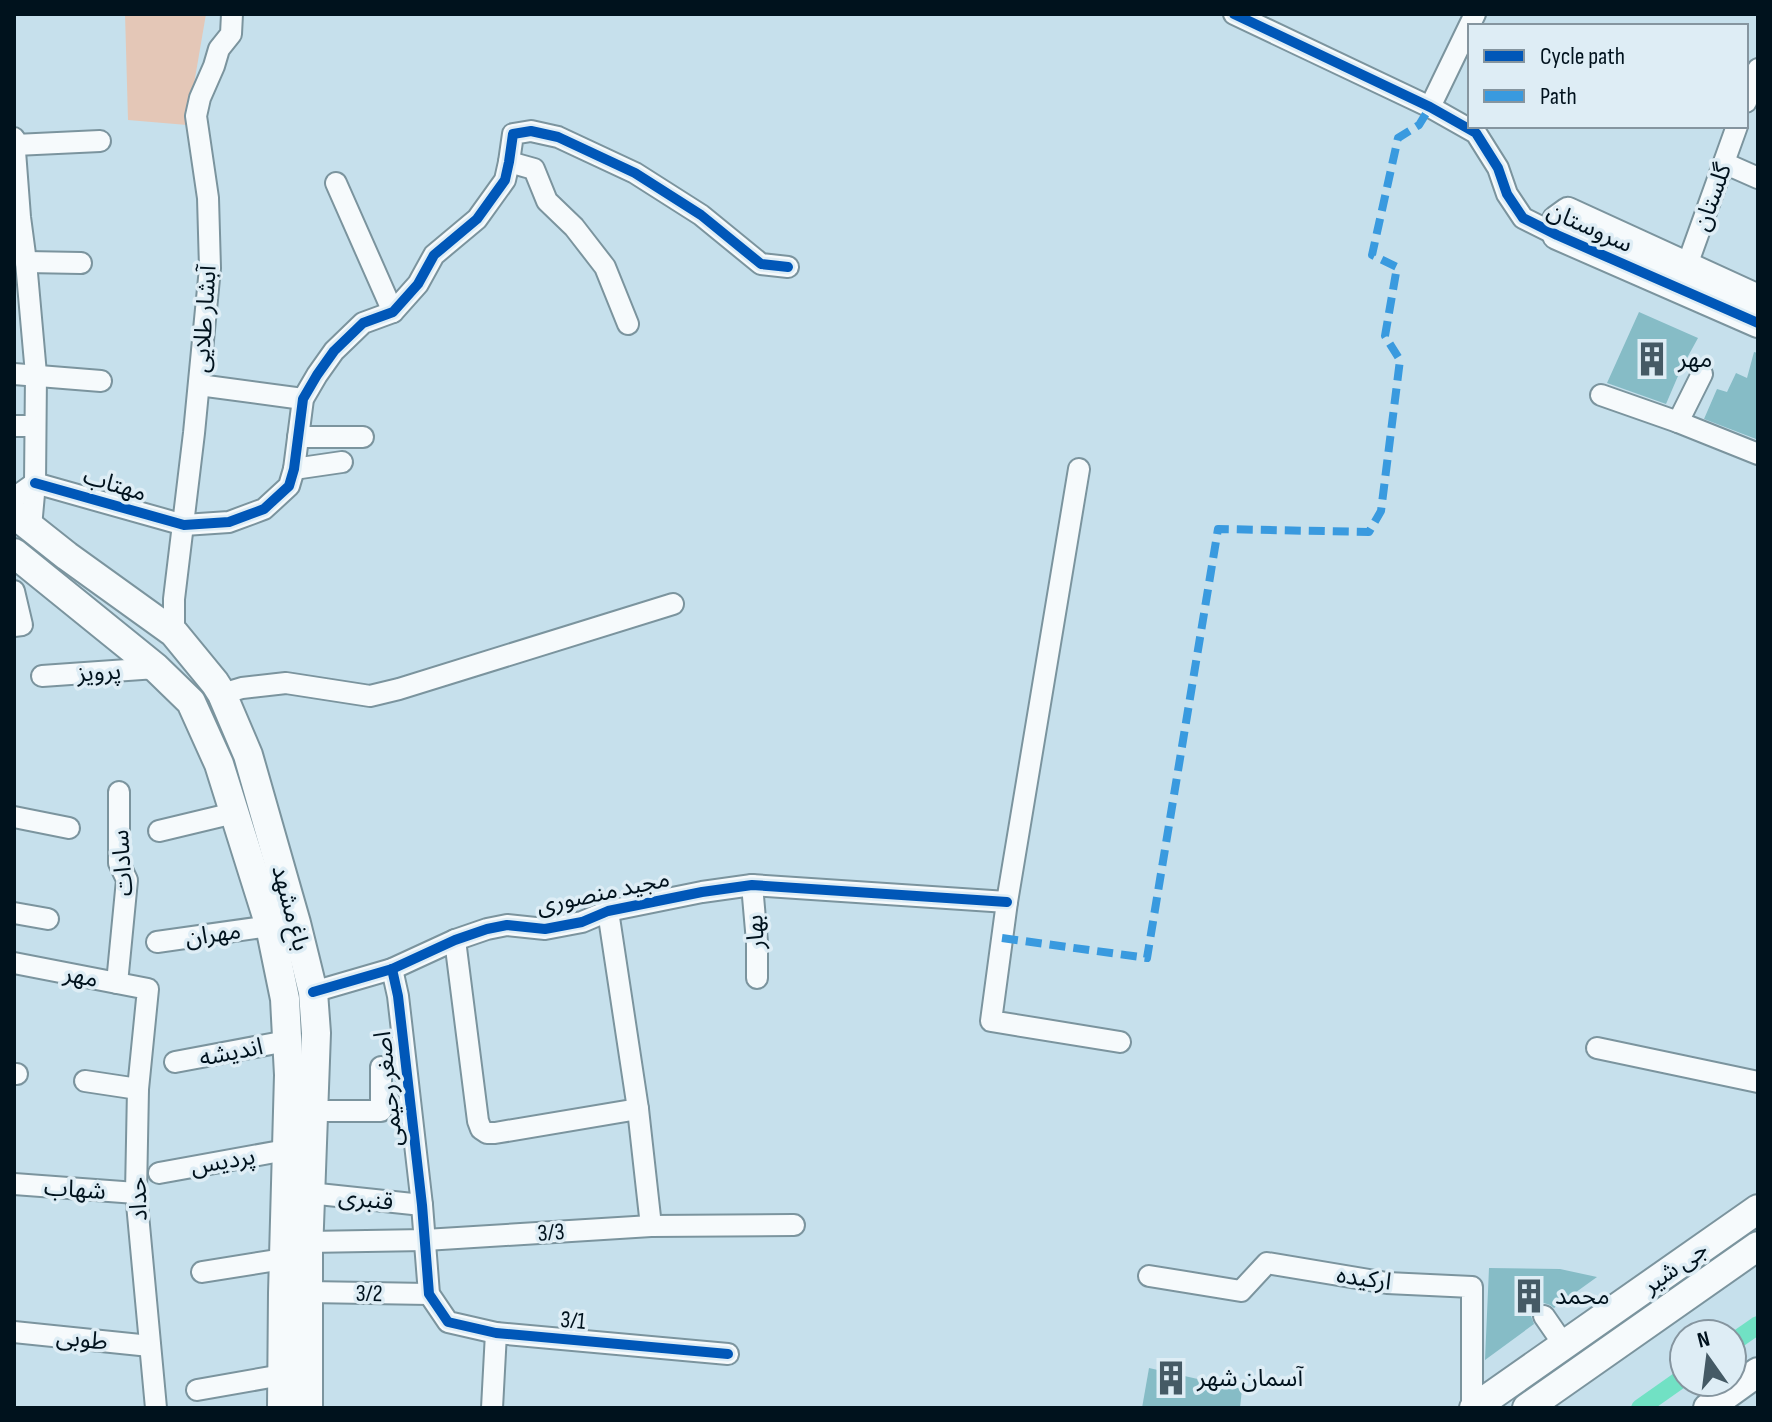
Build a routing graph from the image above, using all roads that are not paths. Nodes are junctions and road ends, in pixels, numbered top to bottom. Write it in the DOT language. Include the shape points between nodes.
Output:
graph roads {
  1 [pos="232,14"];
  2 [pos="1234,14"];
  3 [pos="1468,27"];
  4 [pos="1753,71"];
  5 [pos="1748,93"];
  6 [pos="1430,107"];
  7 [pos="1736,128"];
  8 [pos="14,138"];
  9 [pos="100,141"];
  10 [pos="15,145"];
  11 [pos="509,162"];
  12 [pos="1724,163"];
  13 [pos="1758,178"];
  14 [pos="336,183"];
  15 [pos="17,217"];
  16 [pos="1557,235"];
  17 [pos="26,262"];
  18 [pos="81,263"];
  19 [pos="788,267"];
  20 [pos="1686,268"];
  21 [pos="21,294"];
  22 [pos="1758,299"];
  23 [pos="393,312"];
  24 [pos="1758,323"];
  25 [pos="628,324"];
  26 [pos="14,374"];
  27 [pos="36,374"];
  28 [pos="1702,374"];
  29 [pos="101,381"];
  30 [pos="199,385"];
  31 [pos="1601,395"];
  32 [pos="303,399"];
  33 [pos="1678,422"];
  34 [pos="24,426"];
  35 [pos="298,437"];
  36 [pos="363,437"];
  37 [pos="1758,454"];
  38 [pos="342,462"];
  39 [pos="294,469"];
  40 [pos="1079,469"];
  41 [pos="35,483"];
  42 [pos="14,498"];
  43 [pos="23,520"];
  44 [pos="184,525"];
  45 [pos="14,553"];
  46 [pos="67,556"];
  47 [pos="48,580"];
  48 [pos="106,584"];
  49 [pos="14,591"];
  50 [pos="673,604"];
  51 [pos="86,611"];
  52 [pos="14,626"];
  53 [pos="174,633"];
  54 [pos="156,668"];
  55 [pos="42,676"];
  56 [pos="222,694"];
  57 [pos="119,792"];
  58 [pos="234,813"];
  59 [pos="14,817"];
  60 [pos="69,828"];
  61 [pos="159,831"];
  62 [pos="752,885"];
  63 [pos="1007,902"];
  64 [pos="608,911"];
  65 [pos="14,913"];
  66 [pos="48,919"];
  67 [pos="270,926"];
  68 [pos="455,940"];
  69 [pos="157,942"];
  70 [pos="14,963"];
  71 [pos="392,969"];
  72 [pos="757,978"];
  73 [pos="117,983"];
  74 [pos="148,989"];
  75 [pos="313,992"];
  76 [pos="287,1041"];
  77 [pos="1120,1042"];
  78 [pos="1597,1048"];
  79 [pos="175,1062"];
  80 [pos="381,1067"];
  81 [pos="85,1081"];
  82 [pos="1758,1082"];
  83 [pos="138,1089"];
  84 [pos="638,1109"];
  85 [pos="314,1111"];
  86 [pos="286,1150"];
  87 [pos="159,1173"];
  88 [pos="14,1184"];
  89 [pos="136,1193"];
  90 [pos="309,1193"];
  91 [pos="422,1205"];
  92 [pos="1758,1209"];
  93 [pos="794,1225"];
  94 [pos="651,1226"];
  95 [pos="425,1240"];
  96 [pos="308,1242"];
  97 [pos="1758,1246"];
  98 [pos="283,1259"];
  99 [pos="202,1272"];
  100 [pos="1149,1276"];
  101 [pos="308,1292"];
  102 [pos="429,1294"];
  103 [pos="1544,1316"];
  104 [pos="14,1332"];
  105 [pos="496,1333"];
  106 [pos="1564,1345"];
  107 [pos="150,1346"];
  108 [pos="728,1354"];
  109 [pos="1758,1372"];
  110 [pos="293,1384"];
  111 [pos="197,1390"];
  112 [pos="156,1408"];
  113 [pos="492,1408"];
  114 [pos="1455,1408"];
  115 [pos="1465,1408"];
  116 [pos="1473,1408"];
  117 [pos="1527,1408"];
  118 [pos="1708,1408"];
  1 -- 30 [label="street, آبشار طلایی" via="231,34 219,49 196,116 208,198 210,268"];
  2 -- 6 [label="street, سروستان"];
  3 -- 6 [label="street"];
  4 -- 5 [label="street"];
  6 -- 16 [label="street, سروستان" via="1476,133 1523,218"];
  7 -- 12 [label="street, گلستان"];
  8 -- 10 [label="street"];
  9 -- 10 [label="street"];
  10 -- 15 [label="street"];
  11 -- 19 [label="street" via="513,134 531,131 558,137 635,173 701,215 761,264"];
  11 -- 23 [label="street" via="505,180 477,219 434,255"];
  11 -- 25 [label="street" via="534,169 547,201 605,267"];
  12 -- 13 [label="street"];
  12 -- 20 [label="street, گلستان"];
  14 -- 23 [label="street"];
  15 -- 17 [label="street"];
  16 -- 20 [label="main road, سروستان" via="1557,220 1568,212"];
  16 -- 24 [label="main road, سروستان"];
  17 -- 18 [label="street"];
  17 -- 21 [label="street"];
  20 -- 22 [label="main road, سروستان"];
  21 -- 27 [label="street"];
  23 -- 32 [label="street" via="363,323 334,351"];
  26 -- 27 [label="street"];
  27 -- 29 [label="street"];
  27 -- 34 [label="street"];
  28 -- 33 [label="street"];
  30 -- 32 [label="street"];
  30 -- 44 [label="street, آبشار طلایی"];
  31 -- 33 [label="street"];
  32 -- 35 [label="street"];
  33 -- 37 [label="street"];
  34 -- 41 [label="street"];
  35 -- 36 [label="street"];
  35 -- 39 [label="street"];
  38 -- 39 [label="street"];
  39 -- 44 [label="street, مهتاب" via="289,486 264,509 229,522"];
  40 -- 63 [label="street"];
  41 -- 42 [label="street"];
  41 -- 43 [label="street"];
  41 -- 44 [label="street, مهتاب"];
  43 -- 46 [label="main road, باغ مشهد"];
  44 -- 53 [label="street, آبشار طلایی"];
  45 -- 47 [label="main road, باغ مشهد"];
  46 -- 47 [label="main road" via="69,577"];
  46 -- 48 [label="main road, باغ مشهد"];
  47 -- 51 [label="main road, باغ مشهد"];
  48 -- 51 [label="main road" via="93,587 84,598"];
  48 -- 53 [label="main road, باغ مشهد"];
  49 -- 52 [label="street" via="22,625"];
  50 -- 56 [label="street" via="370,696 286,683"];
  51 -- 54 [label="main road, باغ مشهد"];
  53 -- 56 [label="main road, باغ مشهد"];
  54 -- 55 [label="street, پرویز"];
  54 -- 58 [label="main road, باغ مشهد" via="191,702"];
  56 -- 75 [label="main road, باغ مشهد" via="248,755"];
  57 -- 73 [label="street, سادات" via="119,863 127,880"];
  58 -- 61 [label="street"];
  58 -- 67 [label="main road, باغ مشهد"];
  59 -- 60 [label="street"];
  62 -- 63 [label="street, مجید منصوری"];
  62 -- 64 [label="street, مجید منصوری"];
  62 -- 72 [label="street, بهار"];
  63 -- 77 [label="street" via="991,1021"];
  64 -- 68 [label="street, مجید منصوری" via="582,922 545,929 507,925"];
  64 -- 84 [label="street"];
  65 -- 66 [label="street"];
  67 -- 69 [label="street, مهران"];
  67 -- 76 [label="main road, باغ مشهد" via="285,999"];
  68 -- 71 [label="street, مجید منصوری"];
  68 -- 84 [label="street" via="481,1129 495,1133"];
  70 -- 73 [label="street, مهر"];
  71 -- 75 [label="street, مجید منصوری"];
  71 -- 91 [label="street, اصغر رحیمی"];
  73 -- 74 [label="street, مهر"];
  74 -- 83 [label="street, حداد"];
  75 -- 85 [label="main road, باغ مشهد"];
  76 -- 79 [label="street, اندیشه"];
  76 -- 86 [label="main road, باغ مشهد"];
  78 -- 82 [label="street"];
  80 -- 85 [label="street" via="381,1111"];
  81 -- 83 [label="street"];
  83 -- 89 [label="street, حداد"];
  84 -- 94 [label="street"];
  85 -- 90 [label="main road, باغ مشهد"];
  86 -- 87 [label="street, پردیس"];
  86 -- 98 [label="main road, باغ مشهد"];
  88 -- 89 [label="street, شهاب"];
  89 -- 107 [label="street, حداد"];
  90 -- 91 [label="street, قنبری"];
  90 -- 96 [label="main road, باغ مشهد"];
  91 -- 95 [label="street, اصغر رحیمی"];
  92 -- 106 [label="main road, جی شیر"];
  93 -- 94 [label="street, 3/3"];
  94 -- 95 [label="street, 3/3"];
  95 -- 96 [label="street, 3/3"];
  95 -- 102 [label="street, اصغر رحیمی"];
  96 -- 101 [label="main road, باغ مشهد"];
  97 -- 117 [label="main road, جی شیر"];
  98 -- 99 [label="street"];
  98 -- 110 [label="main road, باغ مشهد"];
  100 -- 116 [label="street, ارکیده" via="1241,1291 1267,1263 1387,1283 1472,1287"];
  101 -- 102 [label="street, 3/2"];
  101 -- 110 [label="main road, باغ مشهد"];
  102 -- 105 [label="street, 3/1" via="448,1322"];
  103 -- 106 [label="street"];
  104 -- 107 [label="street, طوبی"];
  105 -- 108 [label="street, 3/1"];
  105 -- 113 [label="street"];
  106 -- 116 [label="main road, جی شیر"];
  107 -- 112 [label="street, حداد"];
  109 -- 118 [label="main road"];
  110 -- 111 [label="street"];
  114 -- 115 [label="street"];
}
